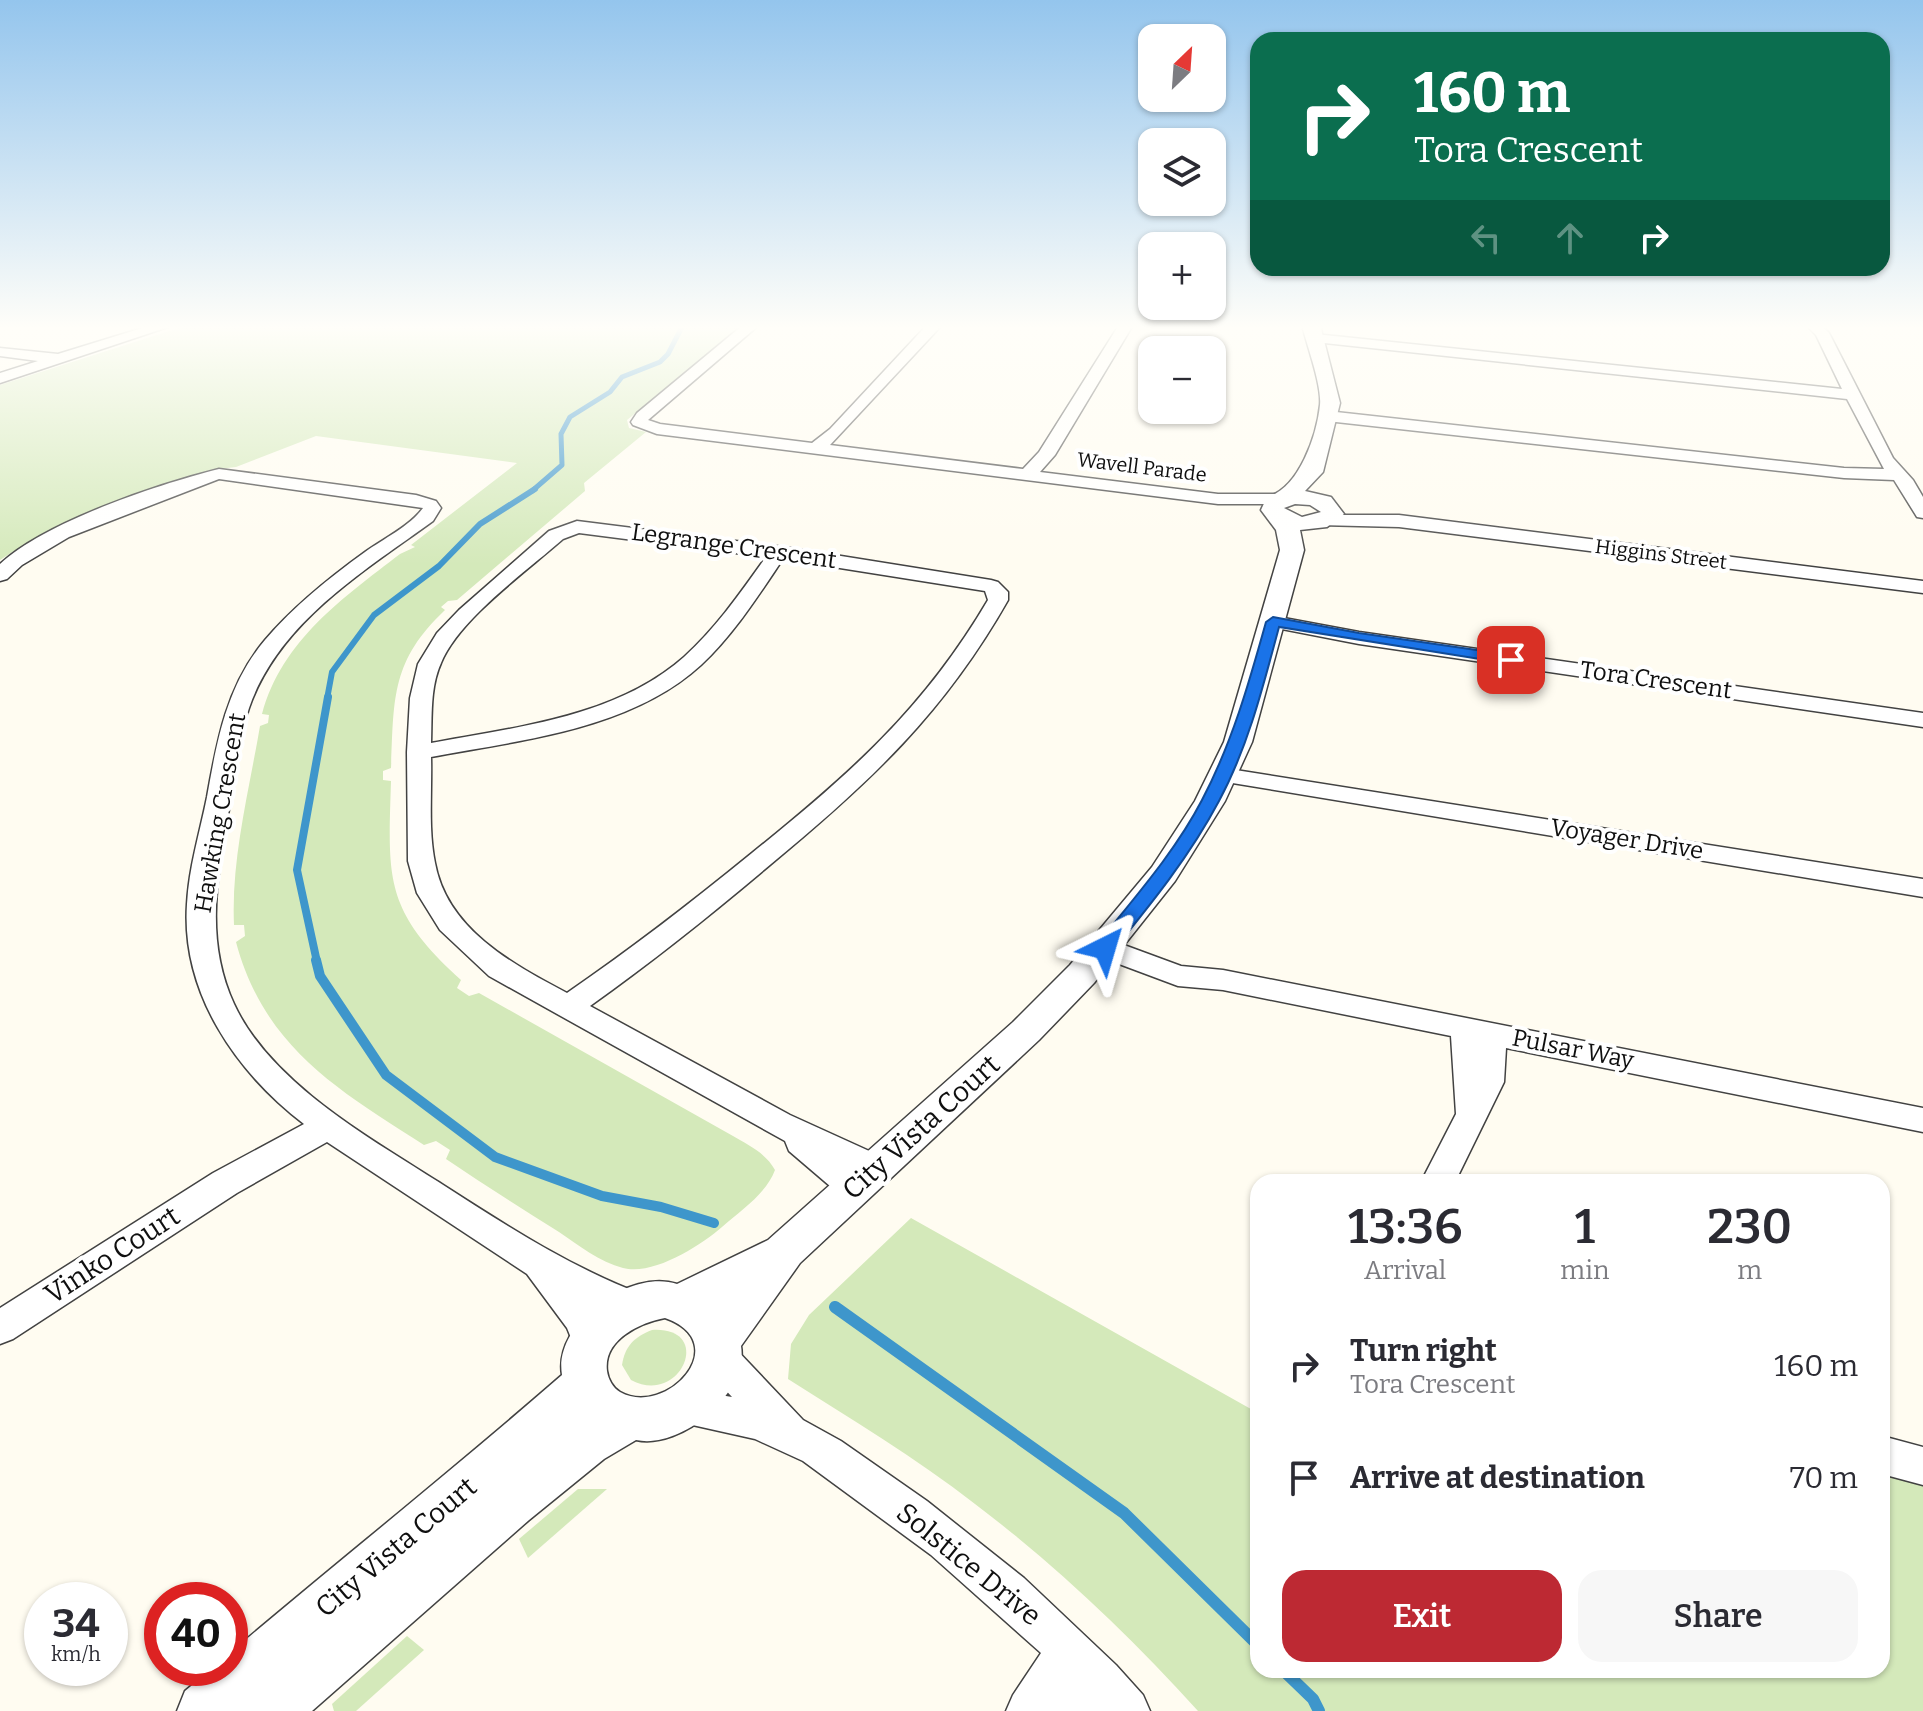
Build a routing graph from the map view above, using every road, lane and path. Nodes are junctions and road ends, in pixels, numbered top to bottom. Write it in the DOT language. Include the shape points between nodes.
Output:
graph roads {
  1 [pos="656,405"];
  2 [pos="861,405"];
  3 [pos="1077,405"];
  4 [pos="1329,405"];
  5 [pos="1858,405"];
  6 [pos="1327,416"];
  7 [pos="822,449"];
  8 [pos="1312,472"];
  9 [pos="1034,476"];
  10 [pos="1904,480"];
  11 [pos="1280,507"];
  12 [pos="1324,512"];
  13 [pos="1923,513"];
  14 [pos="784,554"];
  15 [pos="1290,558"];
  16 [pos="0,575"];
  17 [pos="1923,587"];
  18 [pos="1272,626"];
  19 [pos="1917,717"];
  20 [pos="420,746"];
  21 [pos="1226,770"];
  22 [pos="1923,888"];
  23 [pos="1110,942"];
  24 [pos="575,1012"];
  25 [pos="1479,1030"];
  26 [pos="319,1120"];
  27 [pos="1923,1120"];
  28 [pos="1442,1174"];
  29 [pos="867,1178"];
  30 [pos="785,1250"];
  31 [pos="536,1264"];
  32 [pos="681,1302"];
  33 [pos="631,1306"];
  34 [pos="0,1328"];
  35 [pos="719,1348"];
  36 [pos="589,1363"];
  37 [pos="684,1407"];
  38 [pos="628,1419"];
  39 [pos="795,1436"];
  40 [pos="1890,1457"];
  41 [pos="1923,1466"];
  42 [pos="1070,1649"];
  43 [pos="1100,1701"];
  44 [pos="205,1711"];
  45 [pos="270,1711"];
  46 [pos="1029,1711"];
  1 -- 7 [label="street, Wavell Parade" via="639,422 657,429"];
  2 -- 7 [label="street"];
  3 -- 9 [label="street"];
  4 -- 6 [label="street"];
  5 -- 10 [label="street" via="1885,460"];
  6 -- 8 [label="street"];
  6 -- 10 [label="street"];
  7 -- 9 [label="street, Wavell Parade"];
  8 -- 11 [label="street"];
  8 -- 12 [label="street"];
  9 -- 11 [label="street, Wavell Parade"];
  10 -- 13 [label="street"];
  11 -- 12 [label="street" via="1305,497"];
  11 -- 15 [label="street"];
  12 -- 15 [label="street"];
  12 -- 17 [label="street, Higgins Street"];
  14 -- 20 [label="street" via="700,652 669,680 595,714"];
  14 -- 20 [label="street, Legrange Crescent" via="589,526 562,532 444,637 423,681"];
  14 -- 24 [label="street, Legrange Crescent" via="977,581 995,588 999,596 937,698 895,744"];
  15 -- 18 [label="street"];
  16 -- 26 [label="street, Hawking Crescent" via="49,539 213,475 406,499 432,508 324,595 276,641 250,679 233,724 201,897 201,937 215,992 236,1034 274,1082"];
  18 -- 19 [label="street, Tora Crescent"];
  18 -- 21 [label="street"];
  20 -- 24 [label="street, Legrange Crescent" via="421,861 438,909 480,956"];
  21 -- 22 [label="street, Voyager Drive"];
  21 -- 23 [label="street" via="1173,861"];
  23 -- 25 [label="street, Pulsar Way" via="1178,976 1223,980"];
  23 -- 29 [label="street, City Vista Court" via="1056,1002"];
  24 -- 29 [label="street, Legrange Crescent"];
  25 -- 27 [label="street, Pulsar Way"];
  25 -- 28 [label="street" via="1488,1082"];
  26 -- 31 [label="street, Hawking Crescent"];
  26 -- 34 [label="street, Vinko Court"];
  29 -- 30 [label="street, City Vista Court"];
  30 -- 32 [label="street, City Vista Court"];
  30 -- 35 [label="street, City Vista Court"];
  31 -- 33 [label="street, Hawking Crescent"];
  31 -- 36 [label="street, Hawking Crescent" via="581,1319"];
  32 -- 33 [label="street"];
  32 -- 35 [label="street" via="705,1316"];
  33 -- 36 [label="street" via="601,1328"];
  35 -- 37 [label="street" via="714,1376"];
  35 -- 39 [label="street, Solstice Drive" via="749,1392"];
  36 -- 38 [label="street" via="595,1399"];
  36 -- 44 [label="street, City Vista Court" via="491,1469"];
  37 -- 38 [label="street" via="647,1420"];
  37 -- 39 [label="street, Solstice Drive" via="731,1413"];
  38 -- 45 [label="street, City Vista Court" via="587,1443 511,1503"];
  39 -- 42 [label="street, Solstice Drive" via="926,1524"];
  40 -- 41 [label="street"];
  42 -- 43 [label="street, Solstice Drive"];
  42 -- 46 [label="street"];
}
